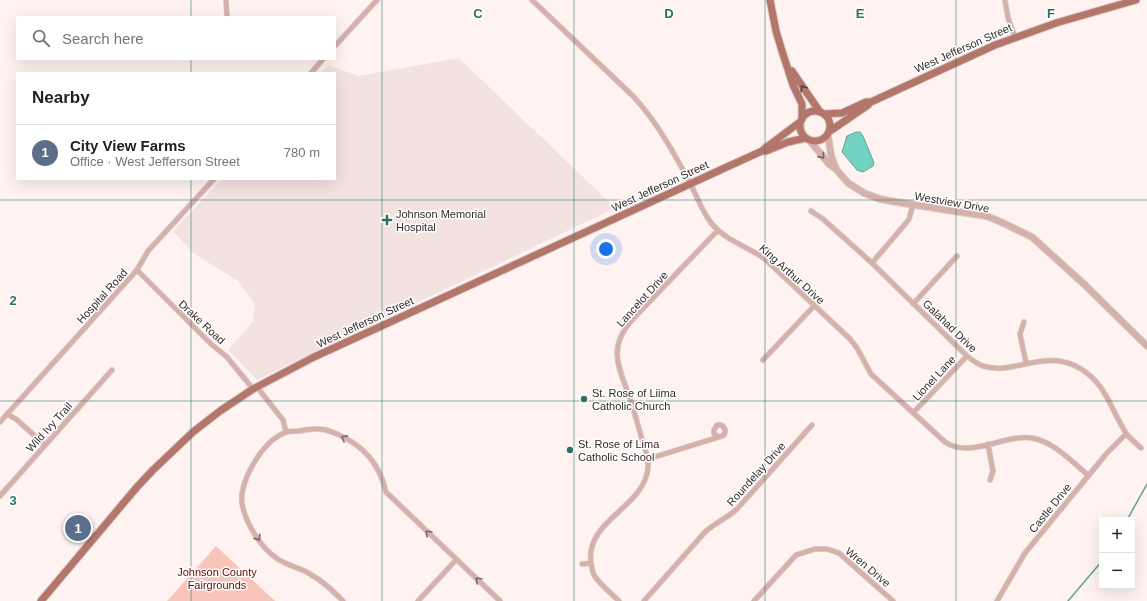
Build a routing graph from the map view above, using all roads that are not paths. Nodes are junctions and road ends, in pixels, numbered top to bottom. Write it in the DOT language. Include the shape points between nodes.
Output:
graph roads {
  1 [pos="226,0"];
  2 [pos="377,0"];
  3 [pos="532,0"];
  4 [pos="770,0"];
  5 [pos="1005,0"];
  6 [pos="1136,0"];
  7 [pos="227,16"];
  8 [pos="1015,38"];
  9 [pos="336,45"];
  10 [pos="323,60"];
  11 [pos="787,64"];
  12 [pos="312,72"];
  13 [pos="871,102"];
  14 [pos="822,113"];
  15 [pos="801,120"];
  16 [pos="829,133"];
  17 [pos="808,140"];
  18 [pos="762,151"];
  19 [pos="836,169"];
  20 [pos="213,180"];
  21 [pos="691,184"];
  22 [pos="913,205"];
  23 [pos="811,211"];
  24 [pos="718,230"];
  25 [pos="956,256"];
  26 [pos="872,263"];
  27 [pos="137,270"];
  28 [pos="913,304"];
  29 [pos="814,306"];
  30 [pos="1024,322"];
  31 [pos="1147,346"];
  32 [pos="967,356"];
  33 [pos="763,360"];
  34 [pos="1026,363"];
  35 [pos="112,370"];
  36 [pos="255,388"];
  37 [pos="914,413"];
  38 [pos="7,414"];
  39 [pos="0,422"];
  40 [pos="812,425"];
  41 [pos="286,432"];
  42 [pos="1126,434"];
  43 [pos="719,437"];
  44 [pos="988,444"];
  45 [pos="45,445"];
  46 [pos="1141,448"];
  47 [pos="648,459"];
  48 [pos="1088,475"];
  49 [pos="990,480"];
  50 [pos="0,496"];
  51 [pos="456,560"];
  52 [pos="591,563"];
  53 [pos="582,564"];
  54 [pos="41,601"];
  55 [pos="343,601"];
  56 [pos="418,601"];
  57 [pos="500,601"];
  58 [pos="619,601"];
  59 [pos="644,601"];
  60 [pos="754,601"];
  61 [pos="893,601"];
  62 [pos="997,601"];
  1 -- 7 [label="street"];
  2 -- 9 [label="street"];
  3 -- 21 [label="street, King Arthur Drive" via="646,111"];
  4 -- 11 [label="main road" via="776,31"];
  5 -- 8 [label="street"];
  6 -- 8 [label="main road, West Jefferson Street" via="1056,23"];
  8 -- 13 [label="main road, West Jefferson Street" via="965,57"];
  10 -- 12 [label="street"];
  14 -- 11 [label="main road, one-way"];
  11 -- 15 [label="main road" via="802,104"];
  13 -- 14 [label="main road, West Jefferson Street" via="842,113"];
  13 -- 16 [label="main road, West Jefferson Street"];
  14 -- 15 [label="main road" via="808,113"];
  14 -- 16 [label="main road" via="830,122"];
  15 -- 17 [label="main road" via="800,130"];
  15 -- 18 [label="main road, West Jefferson Street"];
  16 -- 17 [label="main road" via="820,141"];
  16 -- 19 [label="street, Westview Drive" via="830,155"];
  17 -- 18 [label="main road, West Jefferson Street" via="788,142"];
  17 -- 19 [label="street, Westview Drive, one-way"];
  18 -- 21 [label="main road, West Jefferson Street"];
  19 -- 22 [label="street, Westview Drive" via="848,183 864,193 880,199"];
  20 -- 27 [label="street, Hospital Road" via="148,252"];
  21 -- 24 [label="street, King Arthur Drive" via="705,213"];
  21 -- 36 [label="main road, West Jefferson Street" via="312,358"];
  22 -- 26 [label="street" via="906,223"];
  22 -- 31 [label="street, Westview Drive" via="986,216 1032,237"];
  23 -- 26 [label="street, Galahad Drive" via="824,219"];
  24 -- 29 [label="street, King Arthur Drive" via="730,240 765,259"];
  24 -- 47 [label="street, Lancelot Drive" via="632,320 619,342 619,368"];
  25 -- 28 [label="street"];
  26 -- 28 [label="street, Galahad Drive"];
  27 -- 36 [label="street, Drake Road" via="227,357"];
  27 -- 38 [label="street, Hospital Road"];
  28 -- 32 [label="street, Galahad Drive"];
  29 -- 33 [label="street"];
  29 -- 37 [label="street, King Arthur Drive" via="857,348 871,374"];
  30 -- 34 [label="street" via="1020,334"];
  32 -- 34 [label="street, Galahad Drive" via="989,367"];
  32 -- 37 [label="street, Lionel Lane"];
  34 -- 42 [label="street, Galahad Drive" via="1057,361 1080,368 1101,386"];
  35 -- 45 [label="street, Wild Ivy Trail"];
  36 -- 41 [label="street, Drake Road" via="283,420"];
  36 -- 54 [label="main road, West Jefferson Street" via="193,432 153,470"];
  37 -- 44 [label="street, King Arthur Drive" via="950,446 966,448"];
  38 -- 39 [label="street, Hospital Road"];
  38 -- 45 [label="street"];
  40 -- 59 [label="street, Roundelay Drive" via="737,509 711,526"];
  51 -- 41 [label="street, one-way" via="386,492 379,472 360,446 328,430"];
  41 -- 55 [label="street, one-way" via="264,449 252,465 242,502 247,519 260,542 269,551 284,563 316,577"];
  42 -- 46 [label="street, Galahad Drive"];
  42 -- 48 [label="street, Castle Drive"];
  43 -- 47 [label="street"];
  44 -- 48 [label="street, King Arthur Drive" via="1021,437 1046,443"];
  44 -- 49 [label="street" via="993,470"];
  45 -- 50 [label="street, Wild Ivy Trail"];
  47 -- 52 [label="street, Lancelot Drive" via="647,475 639,491 595,539 591,550"];
  48 -- 62 [label="street, Castle Drive" via="1025,553"];
  51 -- 56 [label="street"];
  57 -- 51 [label="street, one-way"];
  52 -- 53 [label="street"];
  52 -- 58 [label="street" via="594,575"];
  60 -- 61 [label="street, Wren Drive" via="796,555 815,549 839,553"];
}
